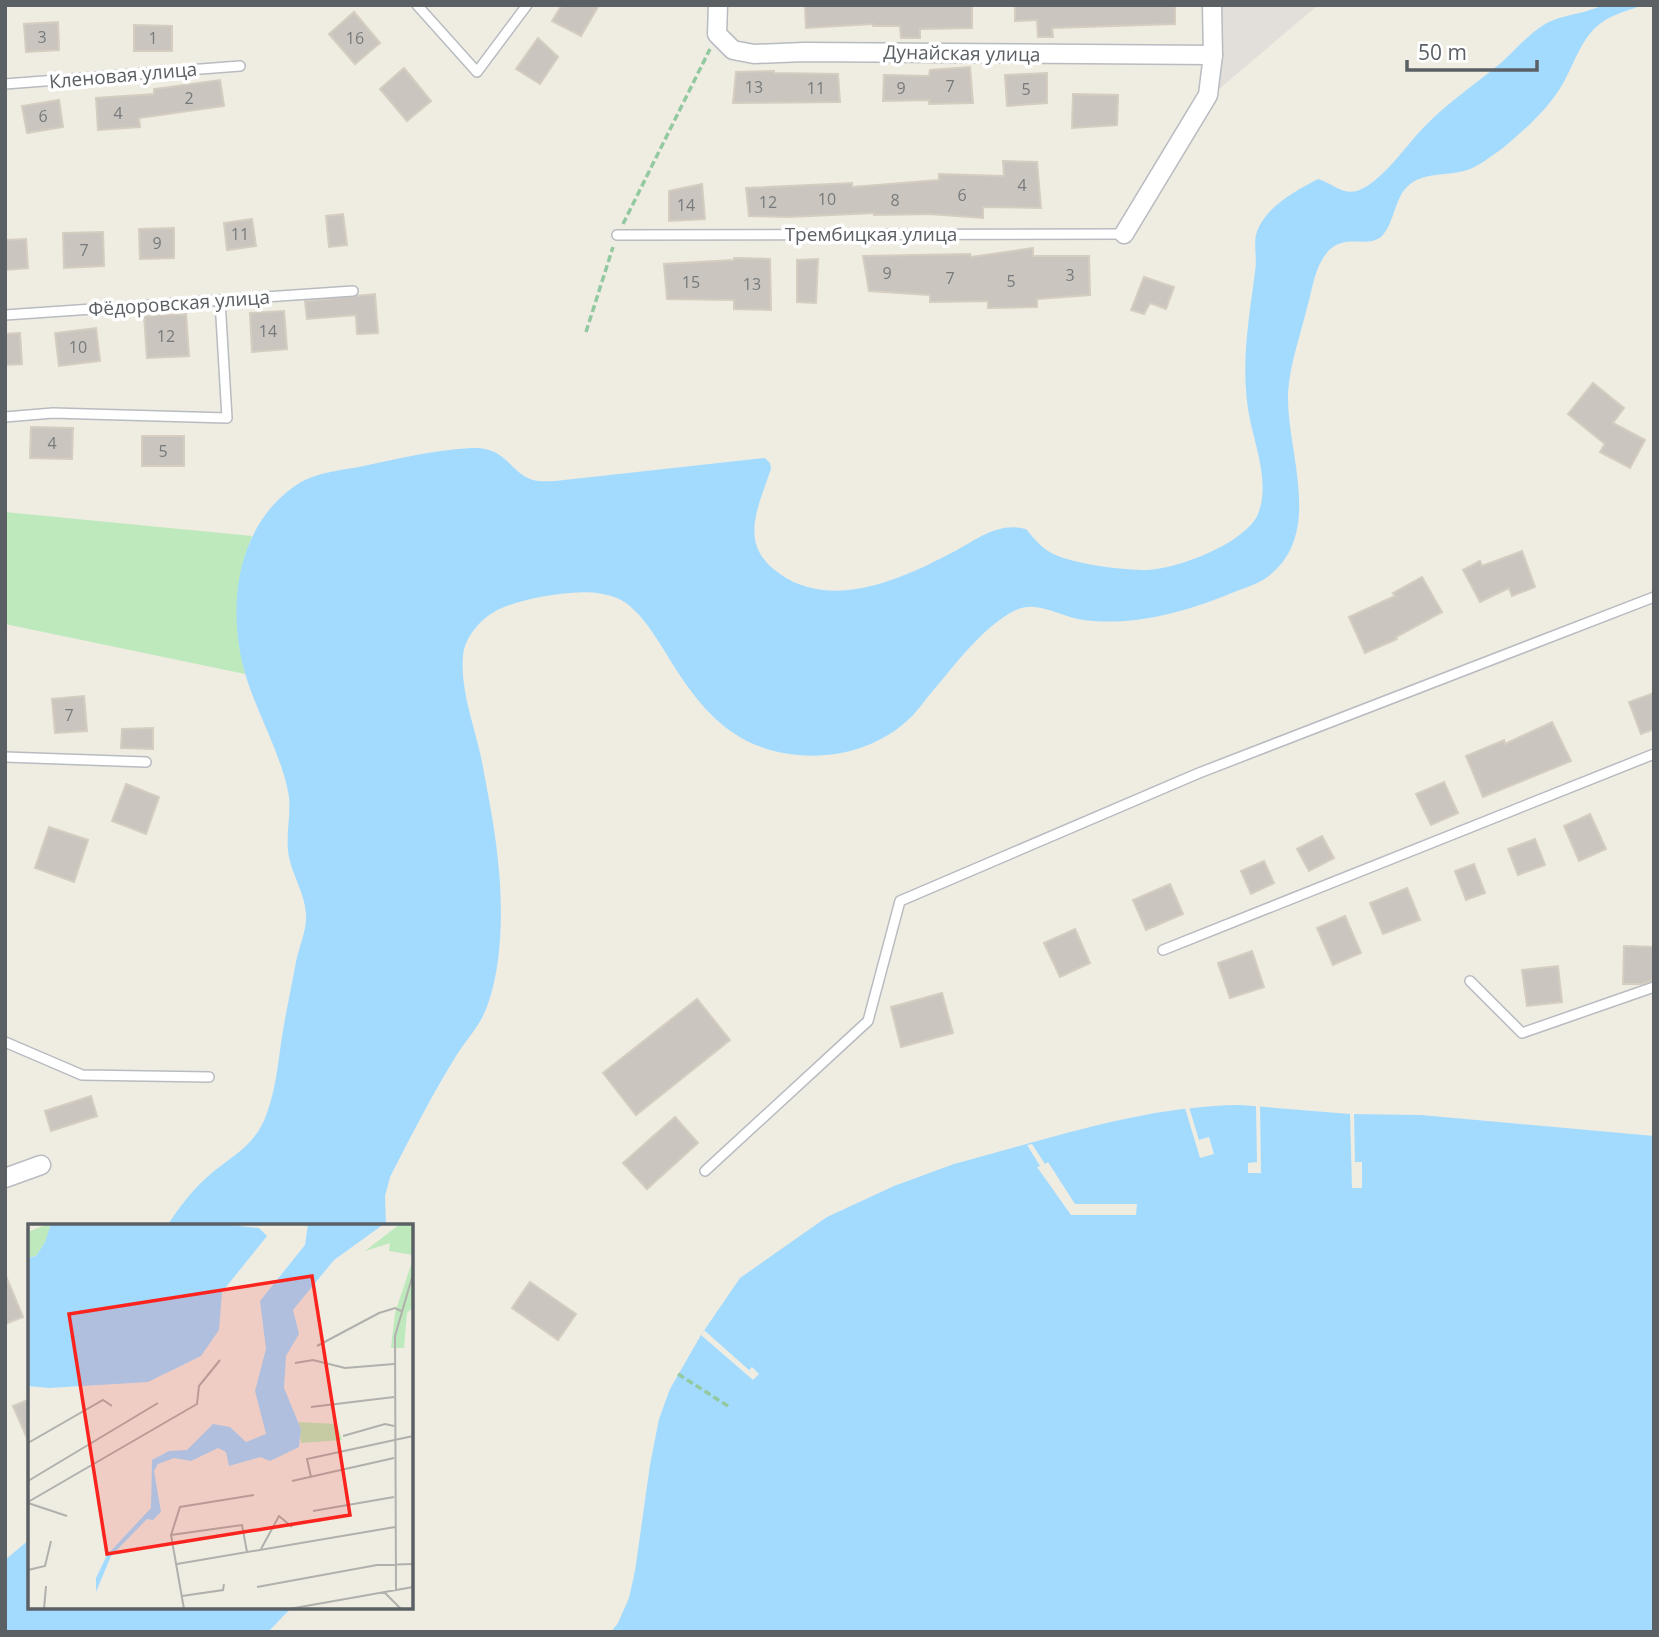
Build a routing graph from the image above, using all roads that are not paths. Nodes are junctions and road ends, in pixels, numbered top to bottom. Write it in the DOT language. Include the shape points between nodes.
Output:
graph roads {
  1 [pos="417,5"];
  2 [pos="527,5"];
  3 [pos="718,5"];
  4 [pos="1212,5"];
  5 [pos="1213,55"];
  6 [pos="240,66"];
  7 [pos="5,84"];
  8 [pos="1124,234"];
  9 [pos="617,235"];
  10 [pos="353,291"];
  11 [pos="220,300"];
  12 [pos="5,314"];
  13 [pos="5,417"];
  14 [pos="1654,597"];
  15 [pos="1654,754"];
  16 [pos="5,757"];
  17 [pos="146,762"];
  18 [pos="1163,950"];
  19 [pos="1470,981"];
  20 [pos="1654,987"];
  21 [pos="5,1042"];
  22 [pos="209,1077"];
  23 [pos="41,1166"];
  24 [pos="705,1171"];
  25 [pos="5,1178"];
  1 -- 2 [label="lane" via="477,72"];
  3 -- 5 [label="street, Дунайская улица" via="717,34 733,50 754,54"];
  4 -- 5 [label="street"];
  5 -- 8 [label="street" via="1208,95"];
  6 -- 7 [label="lane, Кленовая улица"];
  8 -- 9 [label="lane, Трембицкая улица"];
  10 -- 11 [label="lane, Фёдоровская улица"];
  11 -- 12 [label="lane, Фёдоровская улица"];
  11 -- 13 [label="lane" via="227,418 53,413"];
  14 -- 24 [label="lane" via="1199,773 900,901 868,1021"];
  15 -- 18 [label="lane"];
  16 -- 17 [label="lane"];
  19 -- 20 [label="lane" via="1522,1033"];
  21 -- 22 [label="lane" via="82,1075"];
  23 -- 25 [label="street"];
}
